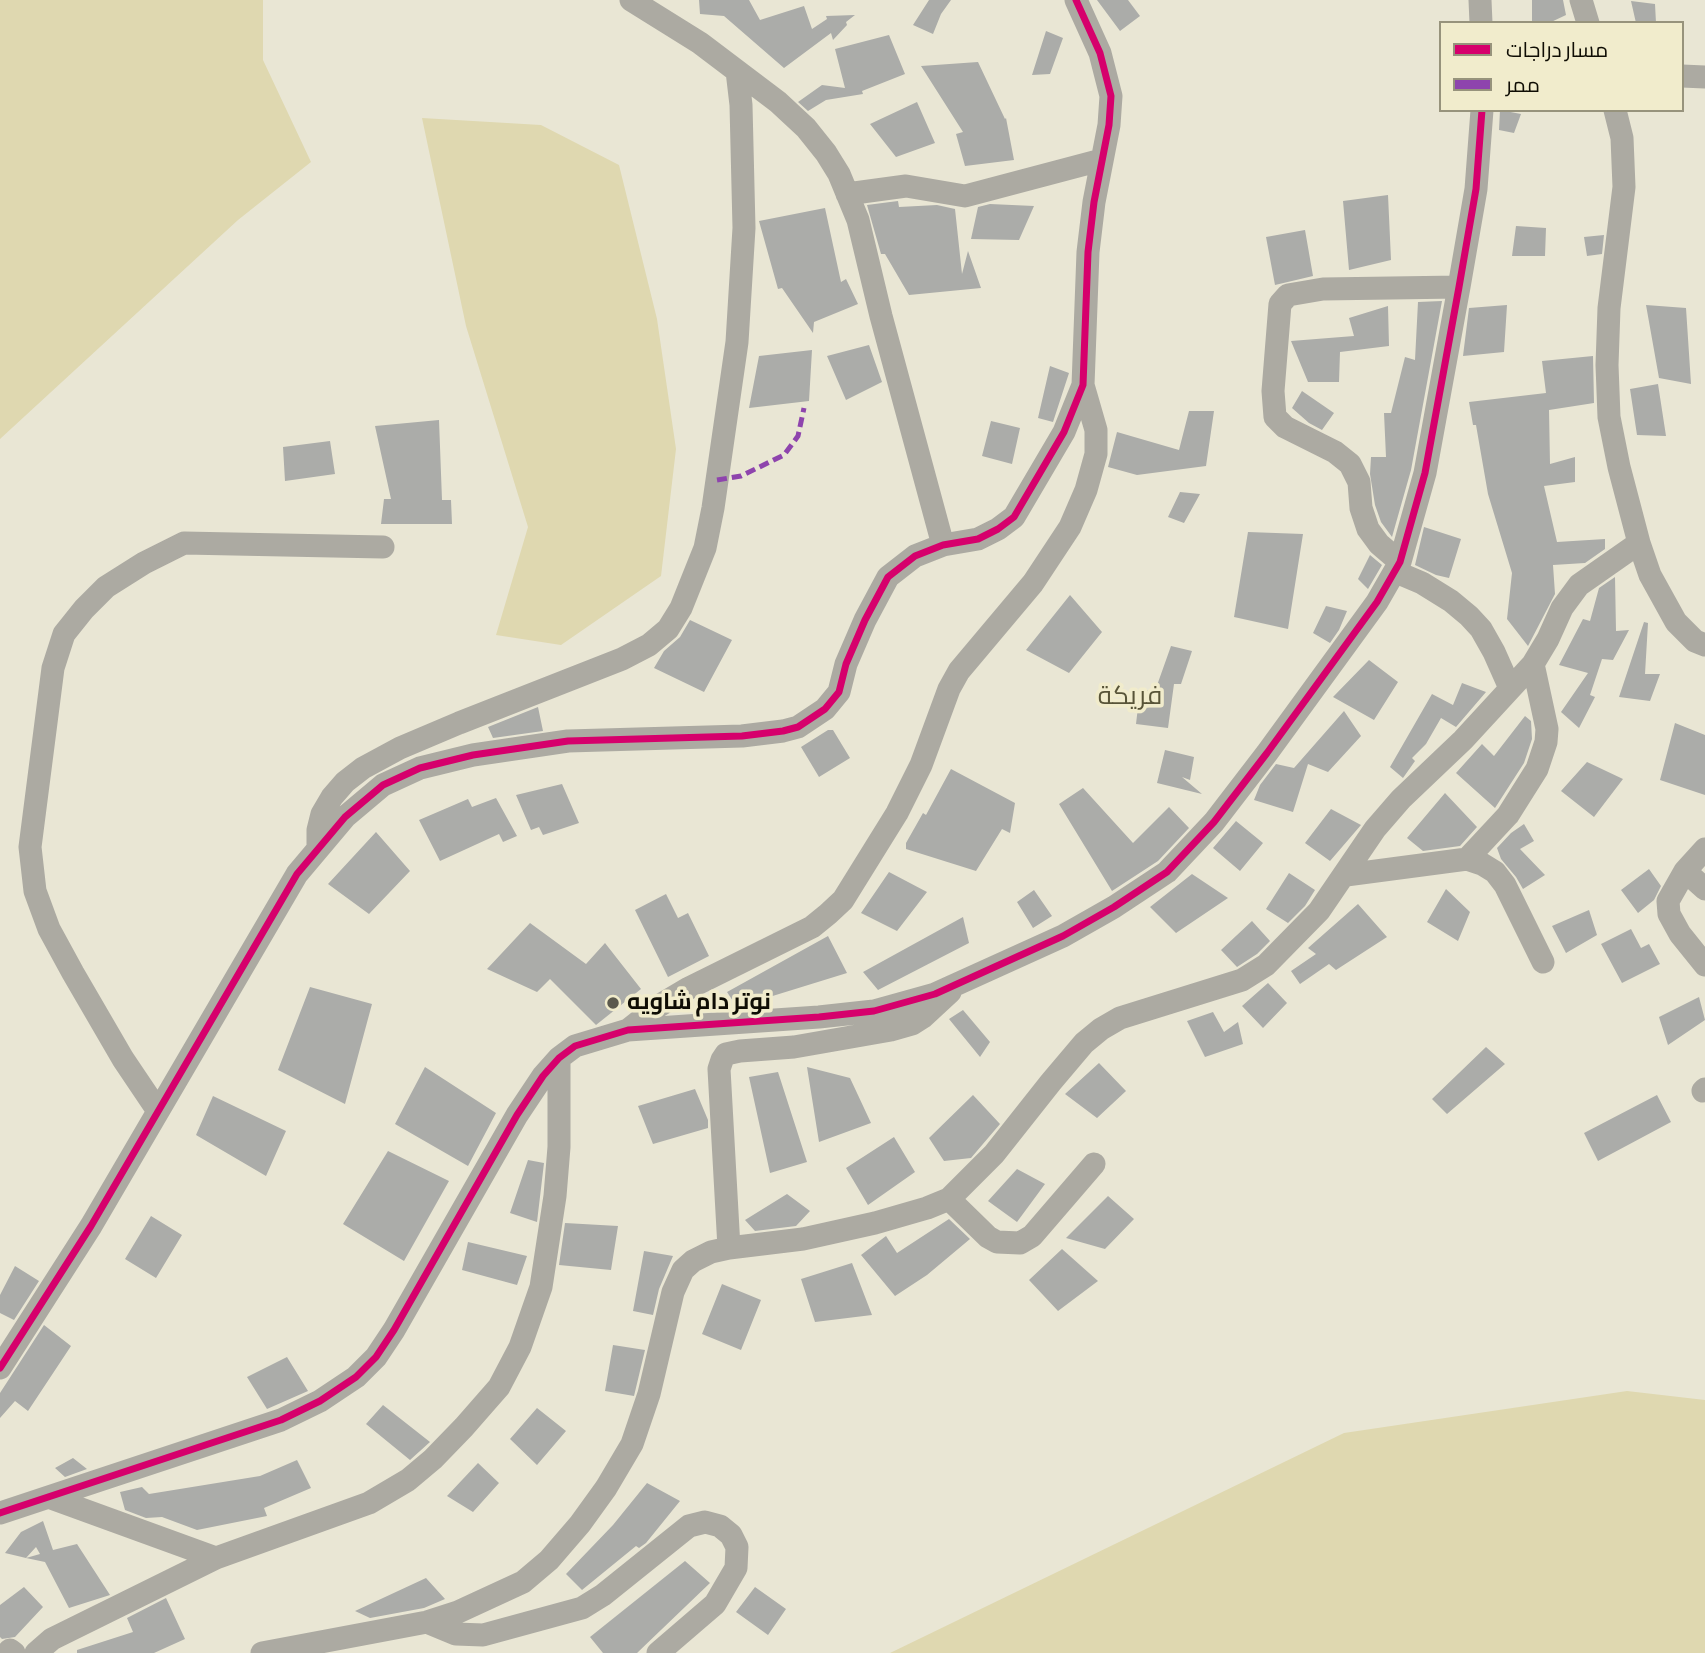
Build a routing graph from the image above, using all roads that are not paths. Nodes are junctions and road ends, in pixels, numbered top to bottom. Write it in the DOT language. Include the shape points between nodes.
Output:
graph roads {
  1 [pos="631,0"];
  2 [pos="1076,0"];
  3 [pos="1480,0"];
  4 [pos="1581,0"];
  5 [pos="1481,21"];
  6 [pos="1587,21"];
  7 [pos="737,71"];
  8 [pos="1684,76"];
  9 [pos="1705,77"];
  10 [pos="1482,112"];
  11 [pos="1616,112"];
  12 [pos="1101,160"];
  13 [pos="847,194"];
  14 [pos="1459,287"];
  15 [pos="1083,385"];
  16 [pos="1639,543"];
  17 [pos="943,545"];
  18 [pos="383,547"];
  19 [pos="1398,567"];
  20 [pos="1705,645"];
  21 [pos="1533,664"];
  22 [pos="1510,688"];
  23 [pos="318,849"];
  24 [pos="1705,849"];
  25 [pos="1467,859"];
  26 [pos="1685,871"];
  27 [pos="1346,875"];
  28 [pos="1705,889"];
  29 [pos="1543,962"];
  30 [pos="1705,965"];
  31 [pos="957,985"];
  32 [pos="628,1030"];
  33 [pos="559,1058"];
  34 [pos="158,1111"];
  35 [pos="1094,1164"];
  36 [pos="949,1199"];
  37 [pos="729,1248"];
  38 [pos="0,1368"];
  39 [pos="51,1498"];
  40 [pos="0,1513"];
  41 [pos="216,1558"];
  42 [pos="427,1622"];
  43 [pos="7,1653"];
  44 [pos="14,1653"];
  45 [pos="36,1653"];
  46 [pos="262,1653"];
  47 [pos="658,1653"];
  1 -- 7 [label="street"];
  2 -- 12 [label="street" via="1100,54 1111,96"];
  3 -- 5 [label="street"];
  4 -- 6 [label="street"];
  7 -- 13 [label="street" via="806,128 827,153"];
  7 -- 23 [label="street" via="744,216 737,342 705,548 681,608 668,629 622,659 446,728 363,768 345,782 322,814"];
  8 -- 9 [label="street"];
  10 -- 14 [label="street" via="1476,189"];
  11 -- 16 [label="street" via="1622,138 1624,187 1609,308 1609,416"];
  12 -- 13 [label="street" via="965,196 906,186"];
  12 -- 15 [label="street" via="1088,252"];
  13 -- 17 [label="street" via="858,220"];
  14 -- 19 [label="street" via="1425,473"];
  14 -- 19 [label="street" via="1323,289 1288,295 1280,304 1275,417 1284,427 1350,464 1359,482 1368,529"];
  15 -- 17 [label="street" via="1064,432 1014,517 978,539"];
  15 -- 32 [label="street" via="1096,430 1096,454 1070,527 1032,583 959,671 897,813 842,900 811,927 668,1000"];
  16 -- 20 [label="street" via="1650,575 1676,622"];
  16 -- 21 [label="street" via="1579,584"];
  17 -- 23 [label="street" via="915,556 888,577 846,664 839,692 825,709 798,727 752,736 568,741 420,768 383,785 345,817"];
  18 -- 34 [label="street" via="184,543 106,587 64,634 53,668 30,847 35,891 73,973"];
  19 -- 22 [label="street" via="1475,622"];
  19 -- 31 [label="street" via="1267,753 1214,822 1167,872 1063,936"];
  21 -- 22 [label="street"];
  21 -- 25 [label="street" via="1547,729 1537,769 1508,815"];
  22 -- 27 [label="street" via="1384,819"];
  23 -- 34 [label="street" via="298,874"];
  24 -- 26 [label="street"];
  25 -- 27 [label="street"];
  25 -- 29 [label="street" via="1495,872 1505,885"];
  26 -- 28 [label="street"];
  26 -- 30 [label="street" via="1668,901 1669,914"];
  27 -- 36 [label="street" via="1320,911 1266,965 1242,980 1120,1018 1101,1029 1084,1043 994,1154"];
  31 -- 32 [label="street" via="874,1010"];
  31 -- 37 [label="street" via="912,1024 794,1047 726,1054 719,1069"];
  32 -- 33 [label="street" via="576,1046"];
  33 -- 39 [label="street" via="517,1115 394,1330 356,1377 281,1420"];
  33 -- 41 [label="street" via="559,1147 541,1287 520,1347 499,1387 408,1480 369,1503"];
  34 -- 38 [label="street"];
  35 -- 36 [label="street" via="1032,1236 1020,1242 988,1237"];
  36 -- 37 [label="street" via="875,1223 803,1239"];
  37 -- 42 [label="street" via="711,1252 682,1270 632,1444 580,1524 523,1582"];
  39 -- 40 [label="street"];
  39 -- 41 [label="street"];
  41 -- 45 [label="street" via="52,1639"];
  42 -- 46 [label="street"];
  42 -- 47 [label="street" via="456,1634 483,1635 582,1608 690,1526 705,1522 720,1526 737,1547 736,1568 715,1604"];
  43 -- 44 [label="street"];
}
